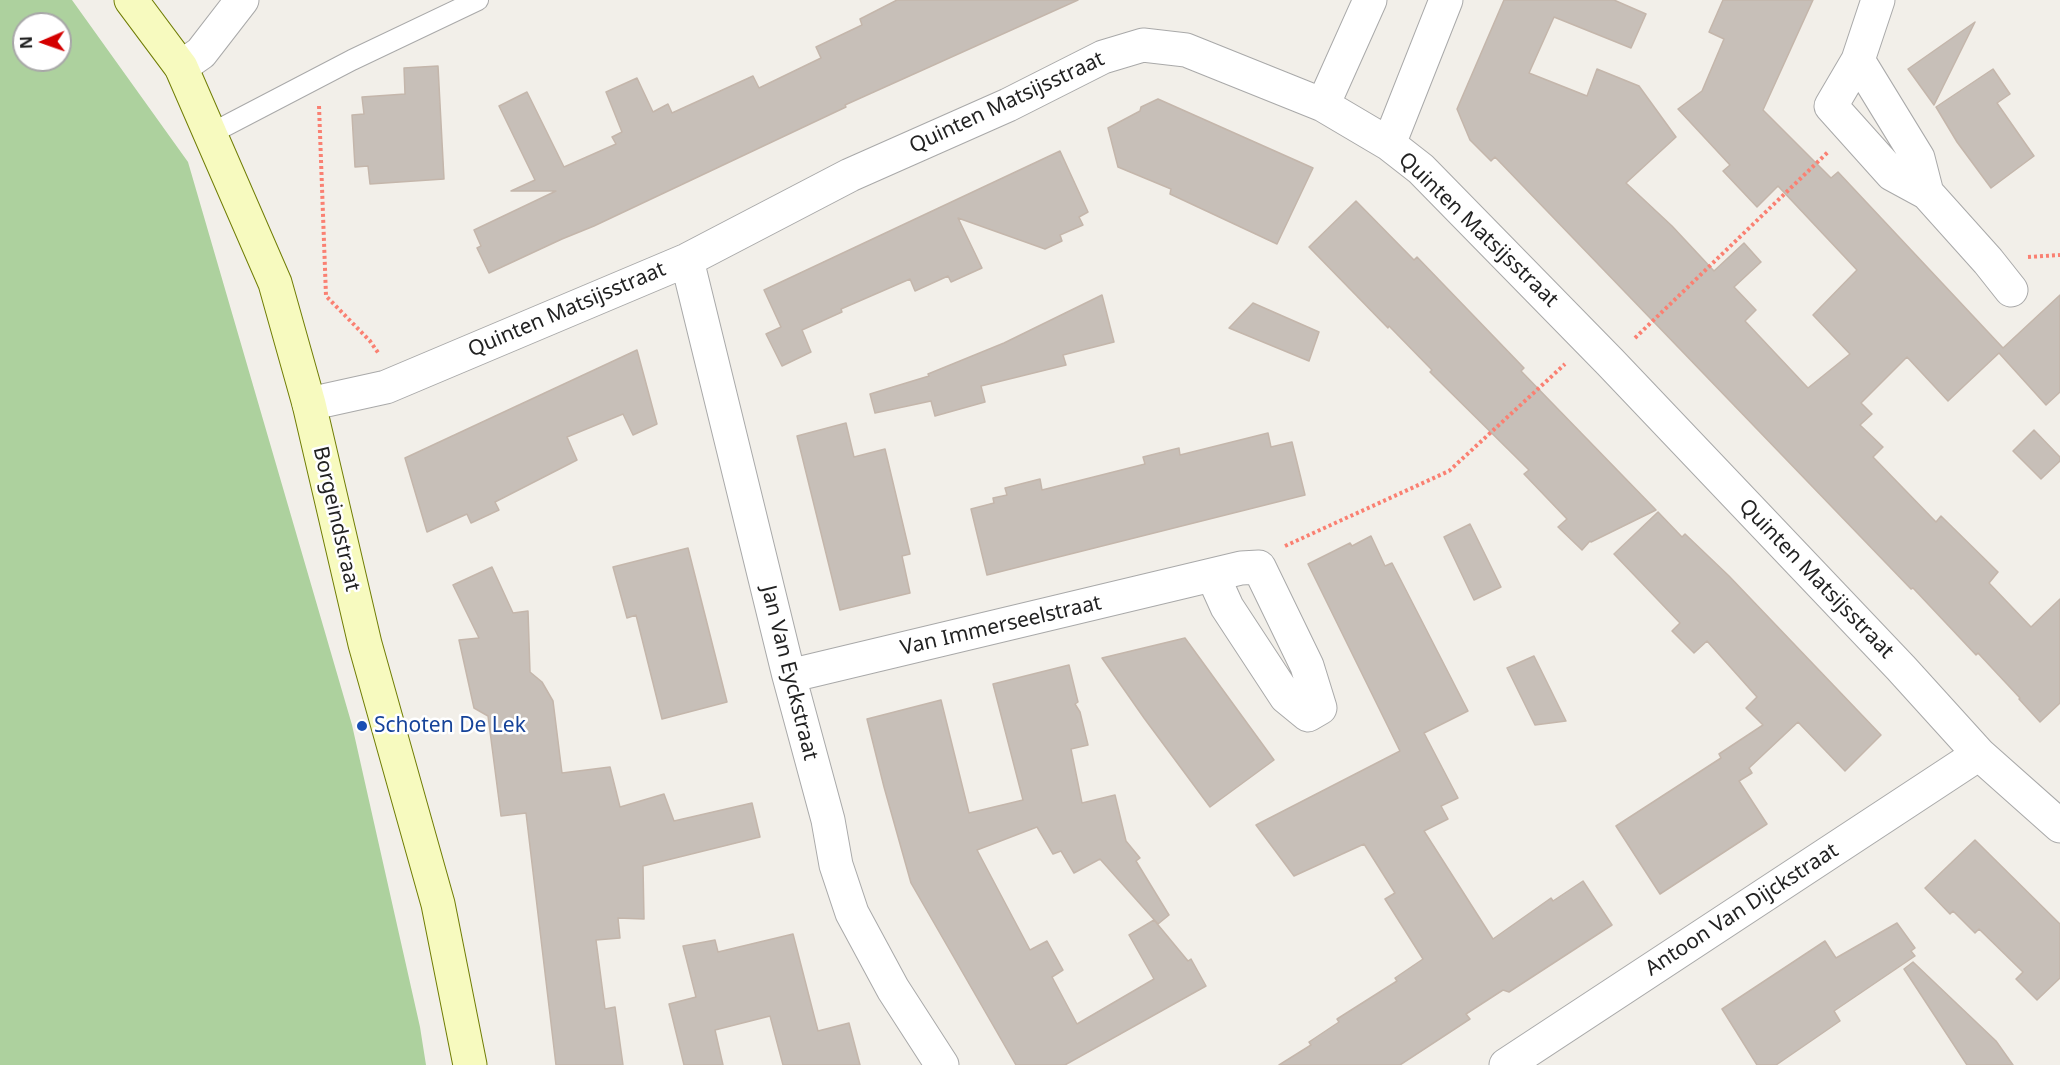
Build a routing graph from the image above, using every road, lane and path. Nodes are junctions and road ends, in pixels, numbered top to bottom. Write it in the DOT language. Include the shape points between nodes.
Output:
graph roads {
  1 [pos="131,0"];
  2 [pos="242,0"];
  3 [pos="478,0"];
  4 [pos="1370,0"];
  5 [pos="1446,0"];
  6 [pos="1878,0"];
  7 [pos="1858,60"];
  8 [pos="181,67"];
  9 [pos="318,78"];
  10 [pos="1323,105"];
  11 [pos="1852,129"];
  12 [pos="210,134"];
  13 [pos="1389,144"];
  14 [pos="1927,194"];
  15 [pos="687,260"];
  16 [pos="2011,290"];
  17 [pos="1600,351"];
  18 [pos="386,387"];
  19 [pos="309,404"];
  20 [pos="1260,567"];
  21 [pos="1213,576"];
  22 [pos="789,676"];
  23 [pos="1979,754"];
  24 [pos="2060,826"];
  25 [pos="470,1065"];
  26 [pos="942,1065"];
  27 [pos="1506,1065"];
  1 -- 8 [label="street, Borgeindstraat"];
  2 -- 8 [label="street" via="201,53"];
  3 -- 9 [label="lane"];
  4 -- 10 [label="street"];
  5 -- 13 [label="street"];
  6 -- 7 [label="street"];
  7 -- 11 [label="street" via="1831,106"];
  7 -- 14 [label="street" via="1918,158"];
  8 -- 12 [label="street, Borgeindstraat"];
  9 -- 12 [label="lane"];
  9 -- 18 [label="path" via="326,296 379,352"];
  10 -- 13 [label="street, Quinten Matsijsstraat"];
  10 -- 15 [label="street, Quinten Matsijsstraat" via="1186,50 1143,45 1103,57 1008,105 850,175"];
  11 -- 14 [label="street" via="1892,174"];
  11 -- 17 [label="path"];
  12 -- 19 [label="street, Borgeindstraat" via="275,283"];
  13 -- 17 [label="street, Quinten Matsijsstraat" via="1421,169"];
  14 -- 16 [label="street"];
  15 -- 18 [label="street, Quinten Matsijsstraat"];
  15 -- 22 [label="street, Jan Van Eyckstraat"];
  17 -- 20 [label="path" via="1449,471 1283,547"];
  17 -- 23 [label="street, Quinten Matsijsstraat"];
  18 -- 19 [label="street, Quinten Matsijsstraat"];
  19 -- 25 [label="street, Borgeindstraat" via="365,644 438,904"];
  20 -- 21 [label="street, Van Immerseelstraat"];
  20 -- 21 [label="street" via="1307,666 1320,708 1308,715 1286,697 1227,607"];
  21 -- 22 [label="street, Van Immerseelstraat"];
  22 -- 26 [label="street, Jan Van Eyckstraat" via="828,820 836,865 852,913 893,989"];
  23 -- 24 [label="street, Quinten Matsijsstraat"];
  23 -- 27 [label="street, Antoon Van Dijckstraat"];
}
